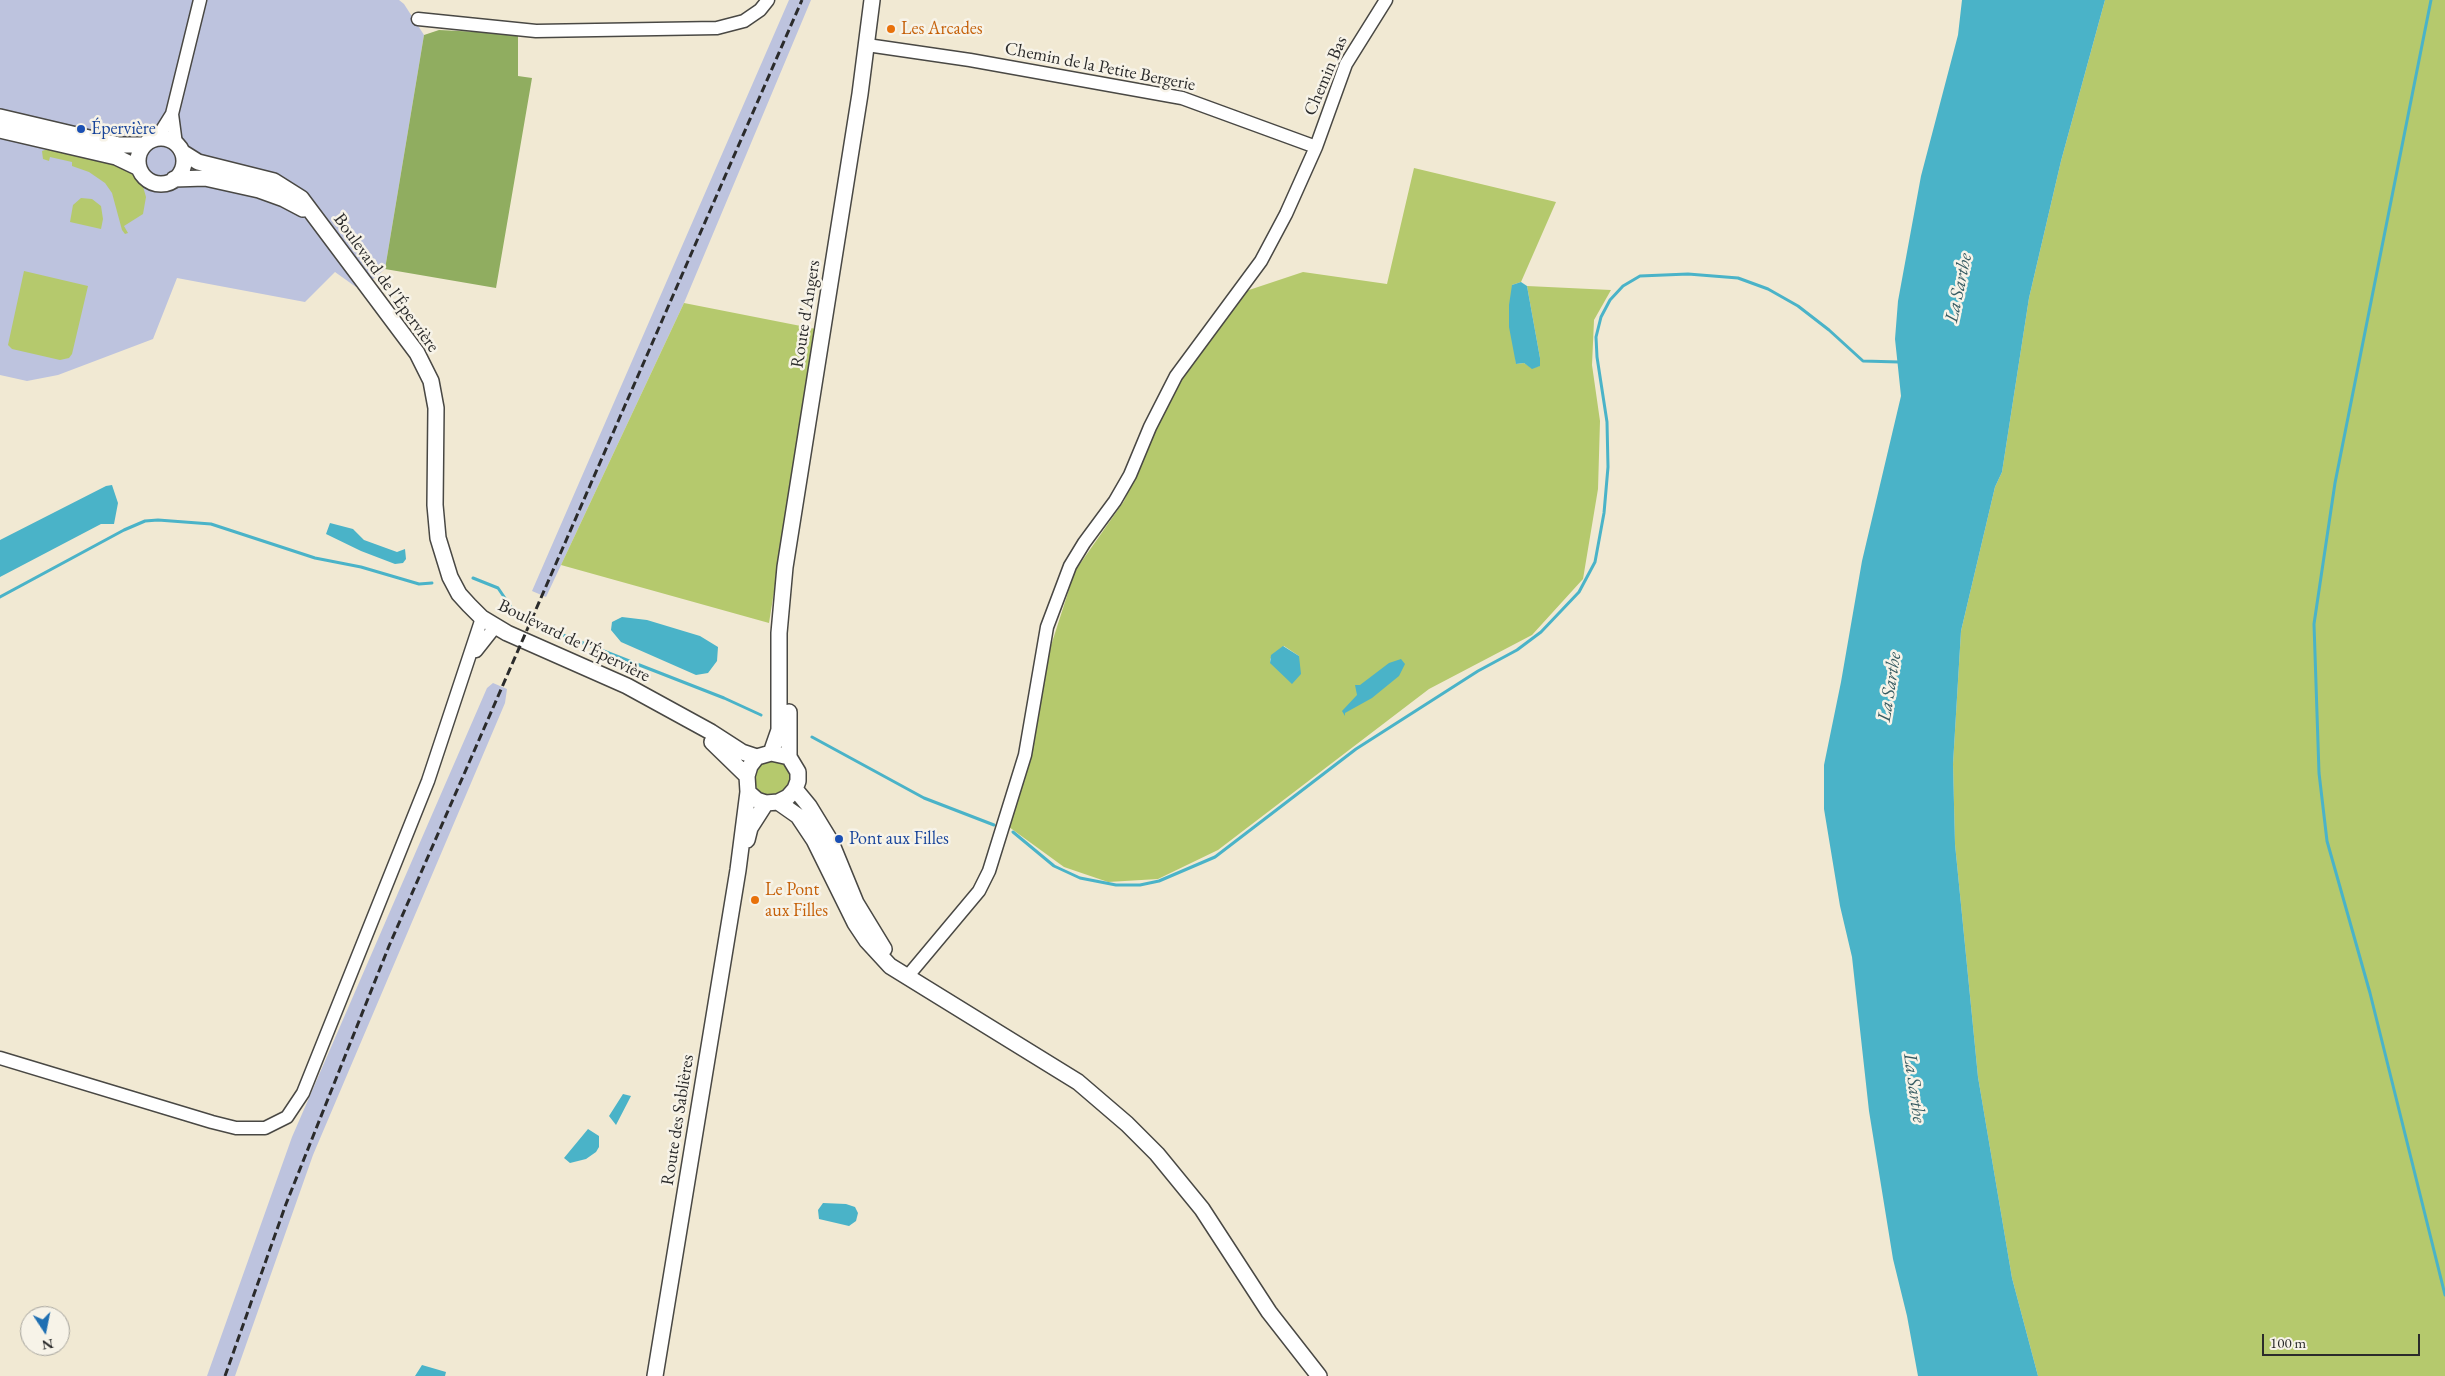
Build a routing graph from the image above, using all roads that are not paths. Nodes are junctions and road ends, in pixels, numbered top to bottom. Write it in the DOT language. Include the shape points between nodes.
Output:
graph roads {
  1 [pos="200,0"];
  2 [pos="768,0"];
  3 [pos="872,0"];
  4 [pos="1386,0"];
  5 [pos="418,19"];
  6 [pos="867,45"];
  7 [pos="172,114"];
  8 [pos="0,117"];
  9 [pos="0,130"];
  10 [pos="150,142"];
  11 [pos="1317,145"];
  12 [pos="179,148"];
  13 [pos="139,168"];
  14 [pos="174,179"];
  15 [pos="314,217"];
  16 [pos="482,618"];
  17 [pos="495,627"];
  18 [pos="779,633"];
  19 [pos="468,663"];
  20 [pos="678,714"];
  21 [pos="764,755"];
  22 [pos="790,757"];
  23 [pos="748,784"];
  24 [pos="795,789"];
  25 [pos="772,802"];
  26 [pos="738,870"];
  27 [pos="908,977"];
  28 [pos="0,1058"];
  29 [pos="655,1376"];
  30 [pos="1319,1376"];
  1 -- 7 [label="street"];
  2 -- 5 [label="street" via="744,21 717,28 536,31"];
  3 -- 6 [label="street, Route d'Angers"];
  4 -- 11 [label="street, Chemin Bas" via="1346,64"];
  6 -- 11 [label="street, Chemin de la Petite Bergerie" via="1182,98"];
  6 -- 18 [label="street, Route d'Angers" via="785,568"];
  7 -- 10 [label="street"];
  7 -- 12 [label="street"];
  8 -- 10 [label="street" via="119,145"];
  9 -- 13 [label="street" via="116,157"];
  10 -- 12 [label="street" via="167,139"];
  10 -- 13 [label="street" via="138,156"];
  11 -- 27 [label="street, Chemin Bas" via="1261,260 1176,376 1115,501 1070,566 1047,627 1025,755 990,871 978,891"];
  12 -- 14 [label="street" via="183,167"];
  12 -- 15 [label="street, Boulevard de l'Épervière" via="198,162 262,177 283,186 308,204"];
  13 -- 14 [label="street" via="144,178 154,183 165,184"];
  14 -- 15 [label="street, Boulevard de l'Épervière" via="205,178 259,190 288,201"];
  15 -- 16 [label="street, Boulevard de l'Épervière" via="424,366 435,395 435,505 441,551 459,594"];
  16 -- 17 [label="street, Boulevard de l'Épervière"];
  16 -- 19 [label="street"];
  17 -- 19 [label="street"];
  17 -- 20 [label="street, Boulevard de l'Épervière" via="627,686"];
  18 -- 21 [label="street, Route d'Angers" via="779,730"];
  18 -- 22 [label="street, Route d'Angers" via="787,685"];
  19 -- 28 [label="street" via="428,781 303,1093 287,1117 265,1128 236,1128"];
  20 -- 21 [label="street, Boulevard de l'Épervière" via="742,752"];
  20 -- 23 [label="street, Boulevard de l'Épervière" via="724,752"];
  21 -- 22 [label="street"];
  21 -- 23 [label="street" via="750,766"];
  22 -- 24 [label="street" via="798,772"];
  23 -- 25 [label="street" via="756,800"];
  23 -- 26 [label="street, Route des Sablières"];
  24 -- 25 [label="street" via="788,798"];
  24 -- 27 [label="street" via="831,842 856,903 881,945"];
  25 -- 26 [label="street, Route des Sablières" via="750,828"];
  25 -- 27 [label="street" via="794,812 814,840 867,941 890,966"];
  26 -- 29 [label="street, Route des Sablières"];
  27 -- 30 [label="street" via="1078,1082 1127,1124 1202,1208 1269,1312"];
}
